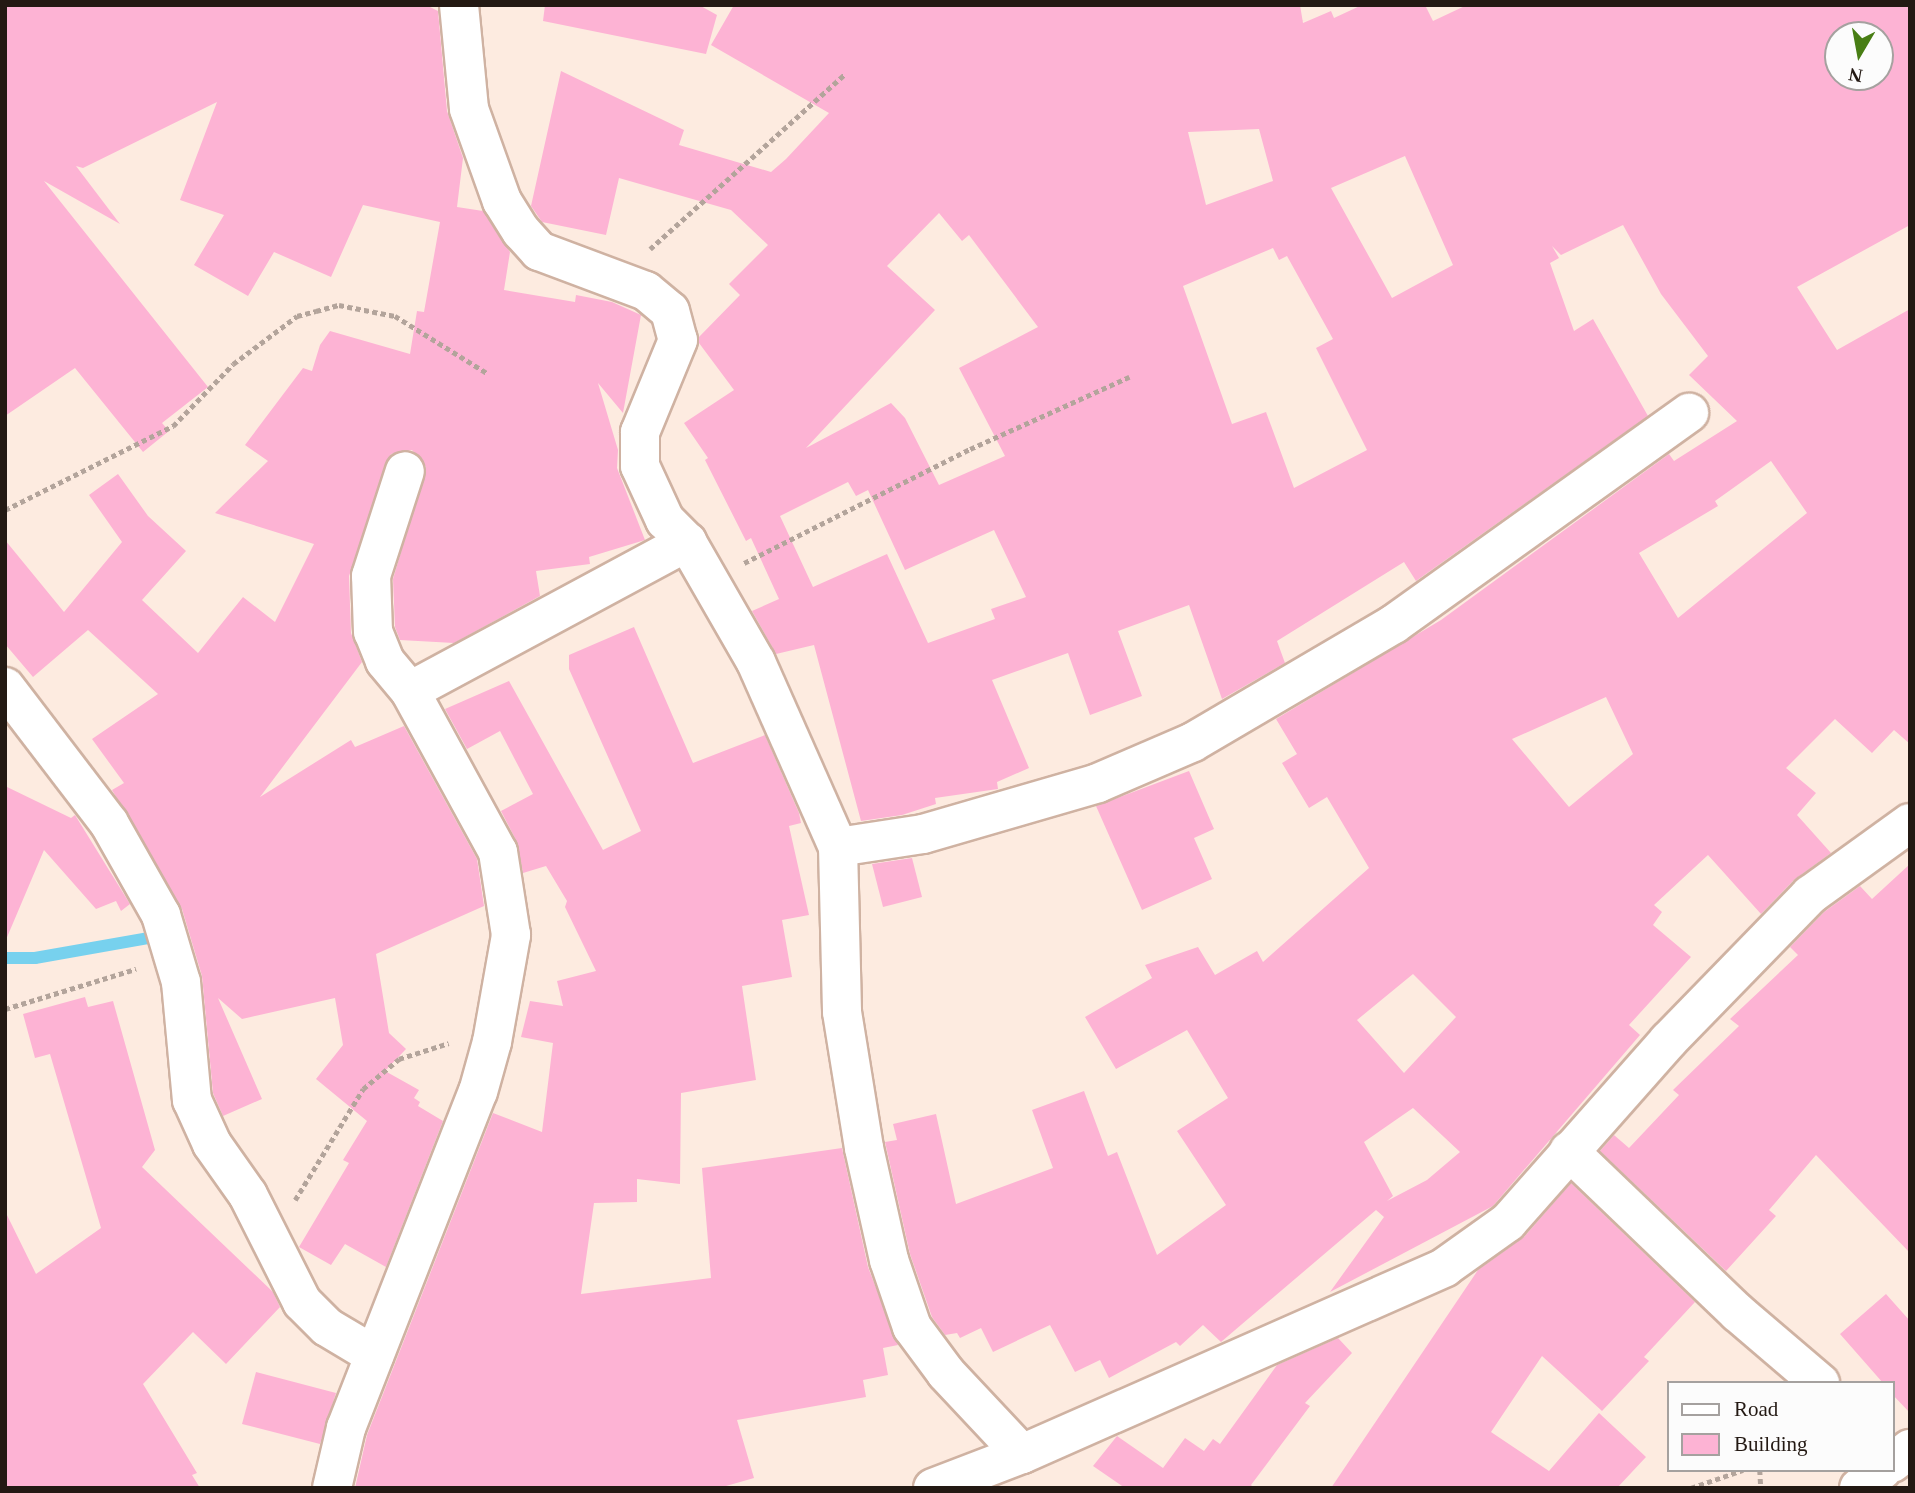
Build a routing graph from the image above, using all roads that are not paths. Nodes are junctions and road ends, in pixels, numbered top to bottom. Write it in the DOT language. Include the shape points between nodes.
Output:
graph roads {
  1 [pos="459,5"];
  2 [pos="1689,413"];
  3 [pos="405,471"];
  4 [pos="687,542"];
  5 [pos="5,687"];
  6 [pos="410,691"];
  7 [pos="1910,823"];
  8 [pos="838,847"];
  9 [pos="1569,1151"];
  10 [pos="374,1355"];
  11 [pos="1818,1381"];
  12 [pos="1022,1454"];
  13 [pos="1878,1472"];
  14 [pos="938,1487"];
  15 [pos="332,1488"];
  16 [pos="1859,1488"];
  1 -- 4 [label="street" via="469,110 502,201 539,251 646,291 670,311 678,340 640,432 640,466 665,520"];
  2 -- 8 [label="street" via="1394,624 1193,742 1098,783 923,834"];
  3 -- 6 [label="street" via="371,576 373,632 385,661"];
  4 -- 6 [label="street"];
  4 -- 8 [label="street" via="756,662"];
  5 -- 10 [label="street" via="109,823 160,915 188,1030 186,1065 192,1100 212,1144 274,1241 302,1302 327,1327"];
  6 -- 10 [label="street" via="498,852 511,935 478,1092"];
  7 -- 9 [label="street" via="1810,895"];
  8 -- 12 [label="street" via="842,1012 864,1147 889,1260 912,1327 946,1373"];
  9 -- 11 [label="street" via="1738,1313"];
  9 -- 12 [label="street" via="1508,1222 1445,1267"];
  10 -- 15 [label="street" via="346,1428"];
  12 -- 14 [label="street"];
  13 -- 16 [label="street"];
}
